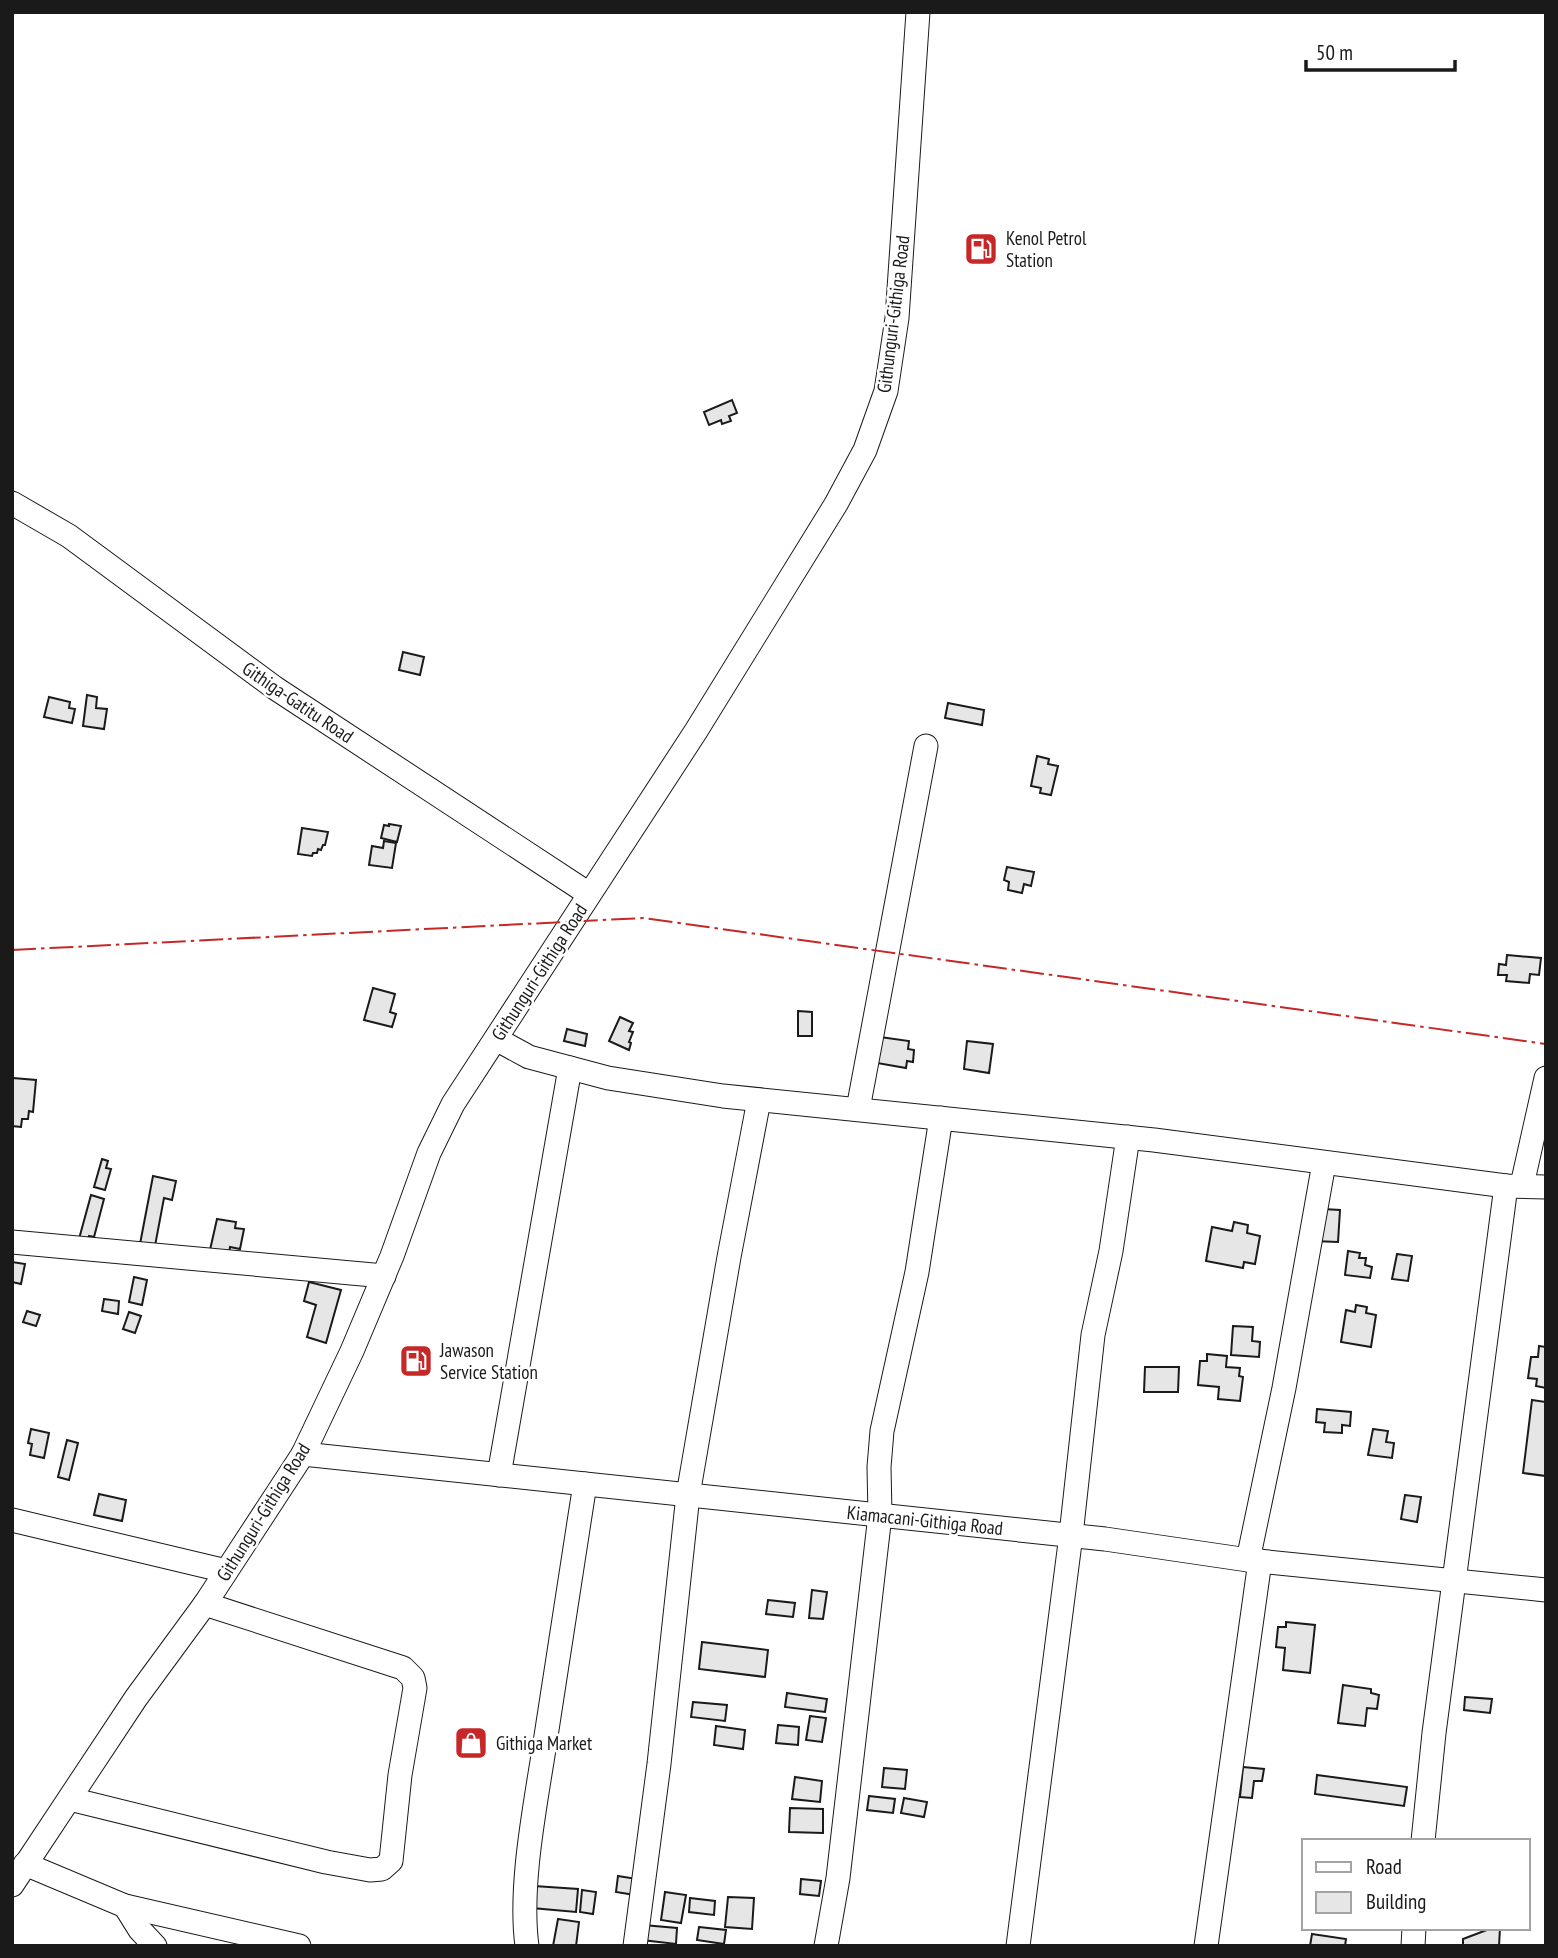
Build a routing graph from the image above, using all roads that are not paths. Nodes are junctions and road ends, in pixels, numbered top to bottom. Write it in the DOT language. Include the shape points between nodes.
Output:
graph roads {
  1 [pos="918,12"];
  2 [pos="12,503"];
  3 [pos="926,747"];
  4 [pos="589,894"];
  5 [pos="496,1039"];
  6 [pos="570,1068"];
  7 [pos="1546,1078"];
  8 [pos="759,1100"];
  9 [pos="858,1109"];
  10 [pos="941,1118"];
  11 [pos="1128,1137"];
  12 [pos="1324,1163"];
  13 [pos="1514,1185"];
  14 [pos="1546,1187"];
  15 [pos="12,1242"];
  16 [pos="384,1276"];
  17 [pos="303,1454"];
  18 [pos="499,1475"];
  19 [pos="585,1484"];
  20 [pos="688,1495"];
  21 [pos="880,1515"];
  22 [pos="12,1520"];
  23 [pos="1071,1535"];
  24 [pos="1254,1560"];
  25 [pos="226,1571"];
  26 [pos="1454,1581"];
  27 [pos="1546,1590"];
  28 [pos="205,1604"];
  29 [pos="70,1799"];
  30 [pos="1423,1839"];
  31 [pos="25,1864"];
  32 [pos="12,1885"];
  33 [pos="125,1906"];
  34 [pos="155,1946"];
  35 [pos="299,1946"];
  36 [pos="527,1946"];
  37 [pos="635,1946"];
  38 [pos="826,1946"];
  39 [pos="1018,1946"];
  40 [pos="1206,1946"];
  1 -- 4 [label="street, Githunguri-Githiga Road" via="897,318 886,391 865,450 696,731"];
  2 -- 4 [label="street, Githiga-Gatitu Road" via="69,536 275,688"];
  3 -- 9 [label="street"];
  4 -- 5 [label="street, Githunguri-Githiga Road"];
  5 -- 6 [label="street" via="529,1057"];
  5 -- 16 [label="street, Githunguri-Githiga Road" via="453,1104 429,1153"];
  6 -- 8 [label="street" via="608,1078"];
  6 -- 18 [label="street"];
  7 -- 13 [label="street"];
  8 -- 9 [label="street"];
  8 -- 20 [label="street"];
  9 -- 10 [label="street"];
  10 -- 11 [label="street"];
  10 -- 21 [label="street" via="917,1272 882,1431"];
  11 -- 12 [label="street"];
  11 -- 23 [label="street" via="1093,1335"];
  12 -- 13 [label="street"];
  12 -- 24 [label="street"];
  13 -- 14 [label="street"];
  13 -- 26 [label="street"];
  15 -- 16 [label="street"];
  16 -- 17 [label="street, Githunguri-Githiga Road"];
  17 -- 18 [label="street, Kiamacani-Githiga Road"];
  17 -- 25 [label="street, Githunguri-Githiga Road"];
  18 -- 19 [label="street, Kiamacani-Githiga Road"];
  19 -- 20 [label="street, Kiamacani-Githiga Road"];
  19 -- 36 [label="street" via="532,1822"];
  20 -- 21 [label="street, Kiamacani-Githiga Road"];
  20 -- 37 [label="street"];
  21 -- 23 [label="street, Kiamacani-Githiga Road"];
  21 -- 38 [label="street"];
  22 -- 25 [label="street"];
  23 -- 24 [label="street, Kiamacani-Githiga Road"];
  23 -- 39 [label="street"];
  24 -- 26 [label="street, Kiamacani-Githiga Road"];
  24 -- 40 [label="street"];
  25 -- 28 [label="street, Githunguri-Githiga Road"];
  26 -- 27 [label="street, Kiamacani-Githiga Road"];
  26 -- 30 [label="street"];
  28 -- 29 [label="street, Githunguri-Githiga Road"];
  28 -- 29 [label="street" via="403,1668 413,1678 391,1861 382,1869 370,1870 326,1862"];
  29 -- 31 [label="street, Githunguri-Githiga Road"];
  31 -- 32 [label="street, Githunguri-Githiga Road"];
  31 -- 33 [label="street"];
  33 -- 34 [label="street"];
  33 -- 35 [label="street"];
}
